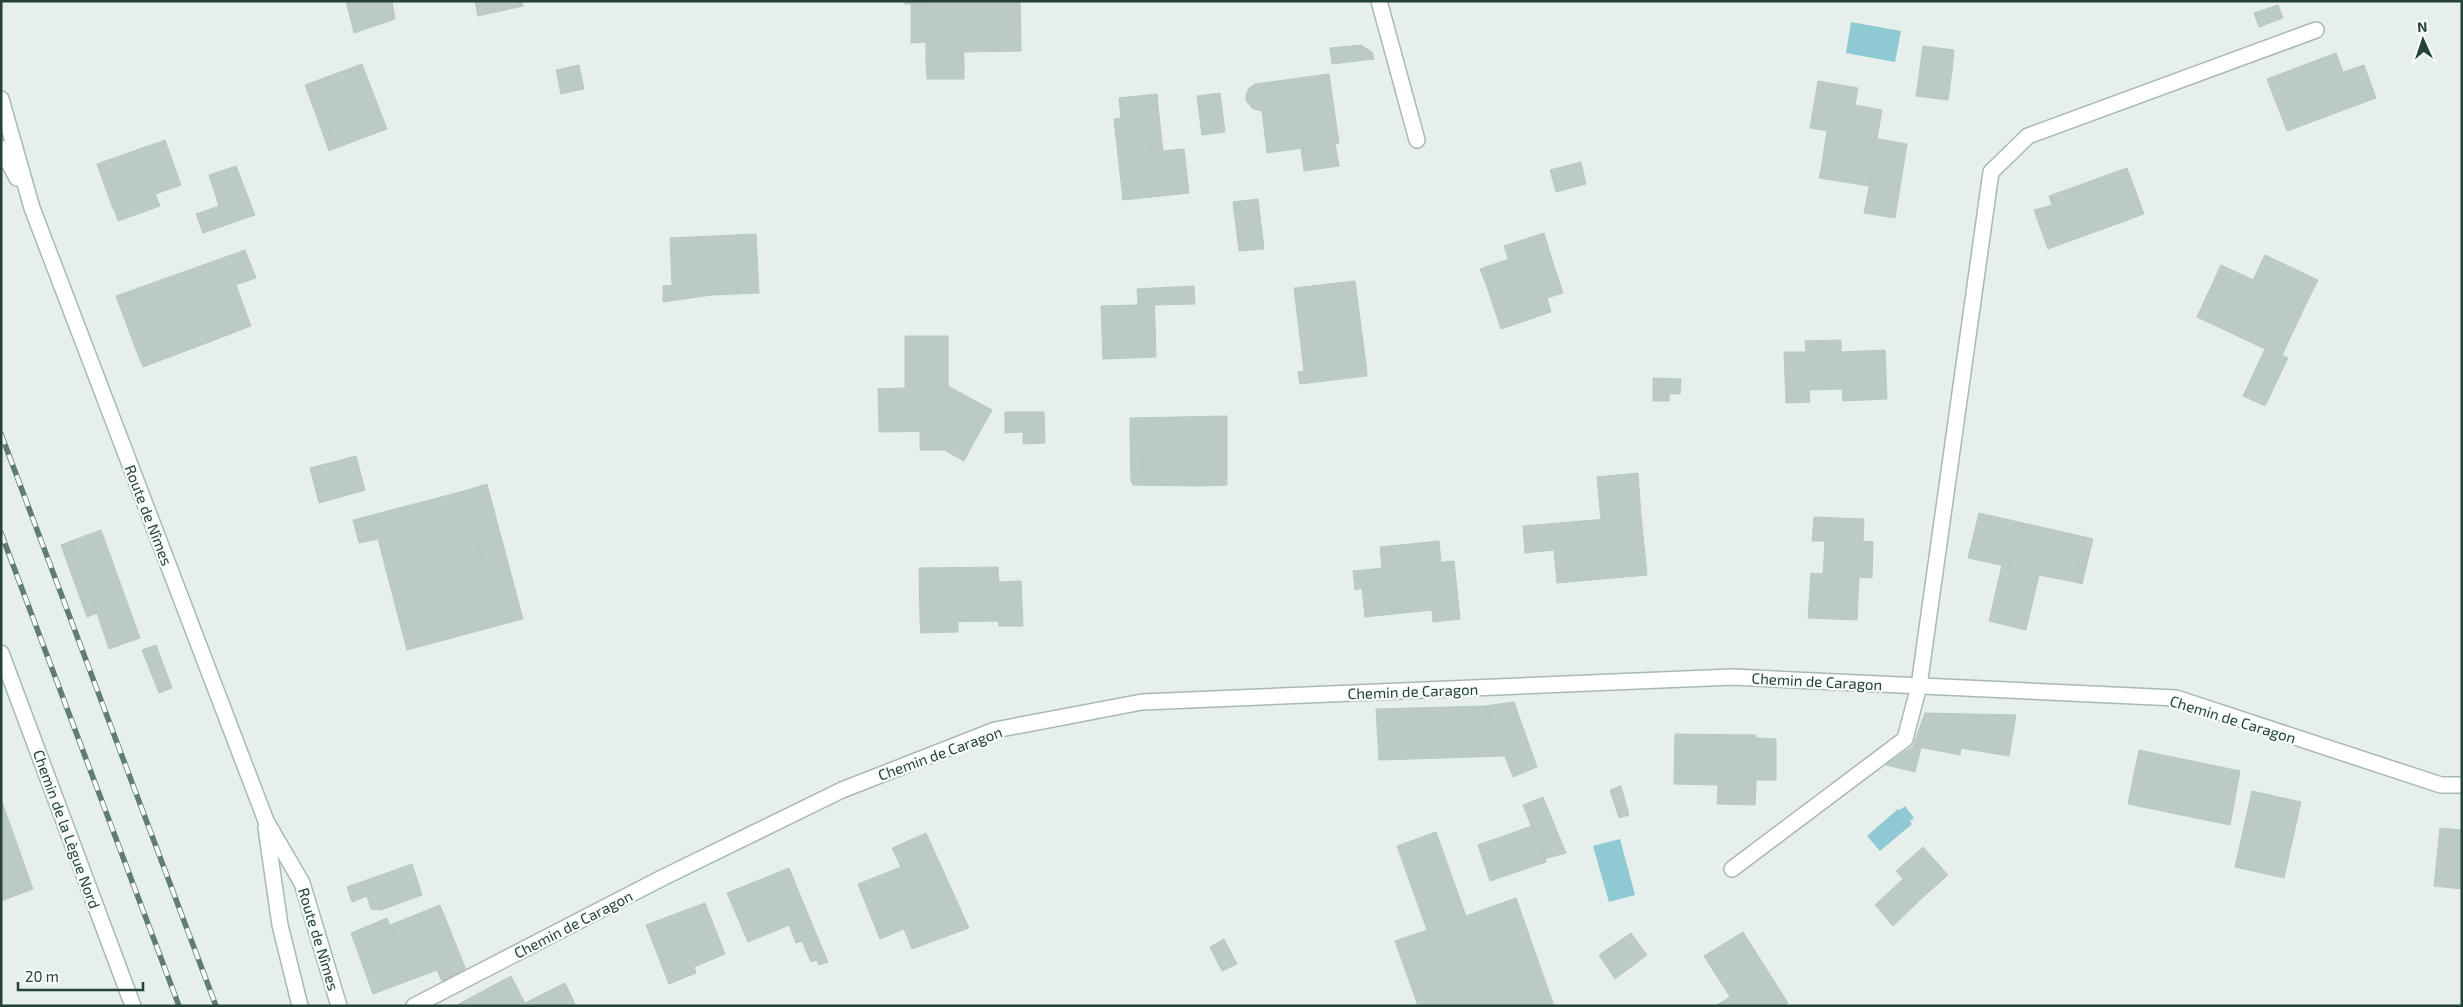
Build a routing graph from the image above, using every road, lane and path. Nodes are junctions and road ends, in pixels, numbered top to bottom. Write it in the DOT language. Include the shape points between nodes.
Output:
graph roads {
  1 [pos="1379,1"];
  2 [pos="2316,30"];
  3 [pos="1,99"];
  4 [pos="1417,140"];
  5 [pos="1,148"];
  6 [pos="32,208"];
  7 [pos="1,653"];
  8 [pos="1919,686"];
  9 [pos="2462,785"];
  10 [pos="266,821"];
  11 [pos="1732,869"];
  12 [pos="133,1006"];
  13 [pos="300,1006"];
  14 [pos="339,1006"];
  15 [pos="414,1006"];
  1 -- 4 [label="street"];
  2 -- 8 [label="street" via="2028,136 1991,172"];
  3 -- 6 [label="street, Route de Nîmes"];
  5 -- 6 [label="street, Route de Nîmes"];
  6 -- 10 [label="street, Route de Nîmes"];
  7 -- 12 [label="street, Chemin de la Lègue Nord"];
  8 -- 9 [label="street, Chemin de Caragon" via="2176,698 2441,785"];
  8 -- 11 [label="street" via="1904,739"];
  8 -- 15 [label="street, Chemin de Caragon" via="1732,677 1142,702 995,730 842,790"];
  10 -- 13 [label="street, Route de Nîmes" via="280,926"];
  10 -- 14 [label="street, Route de Nîmes" via="302,883"];
}
